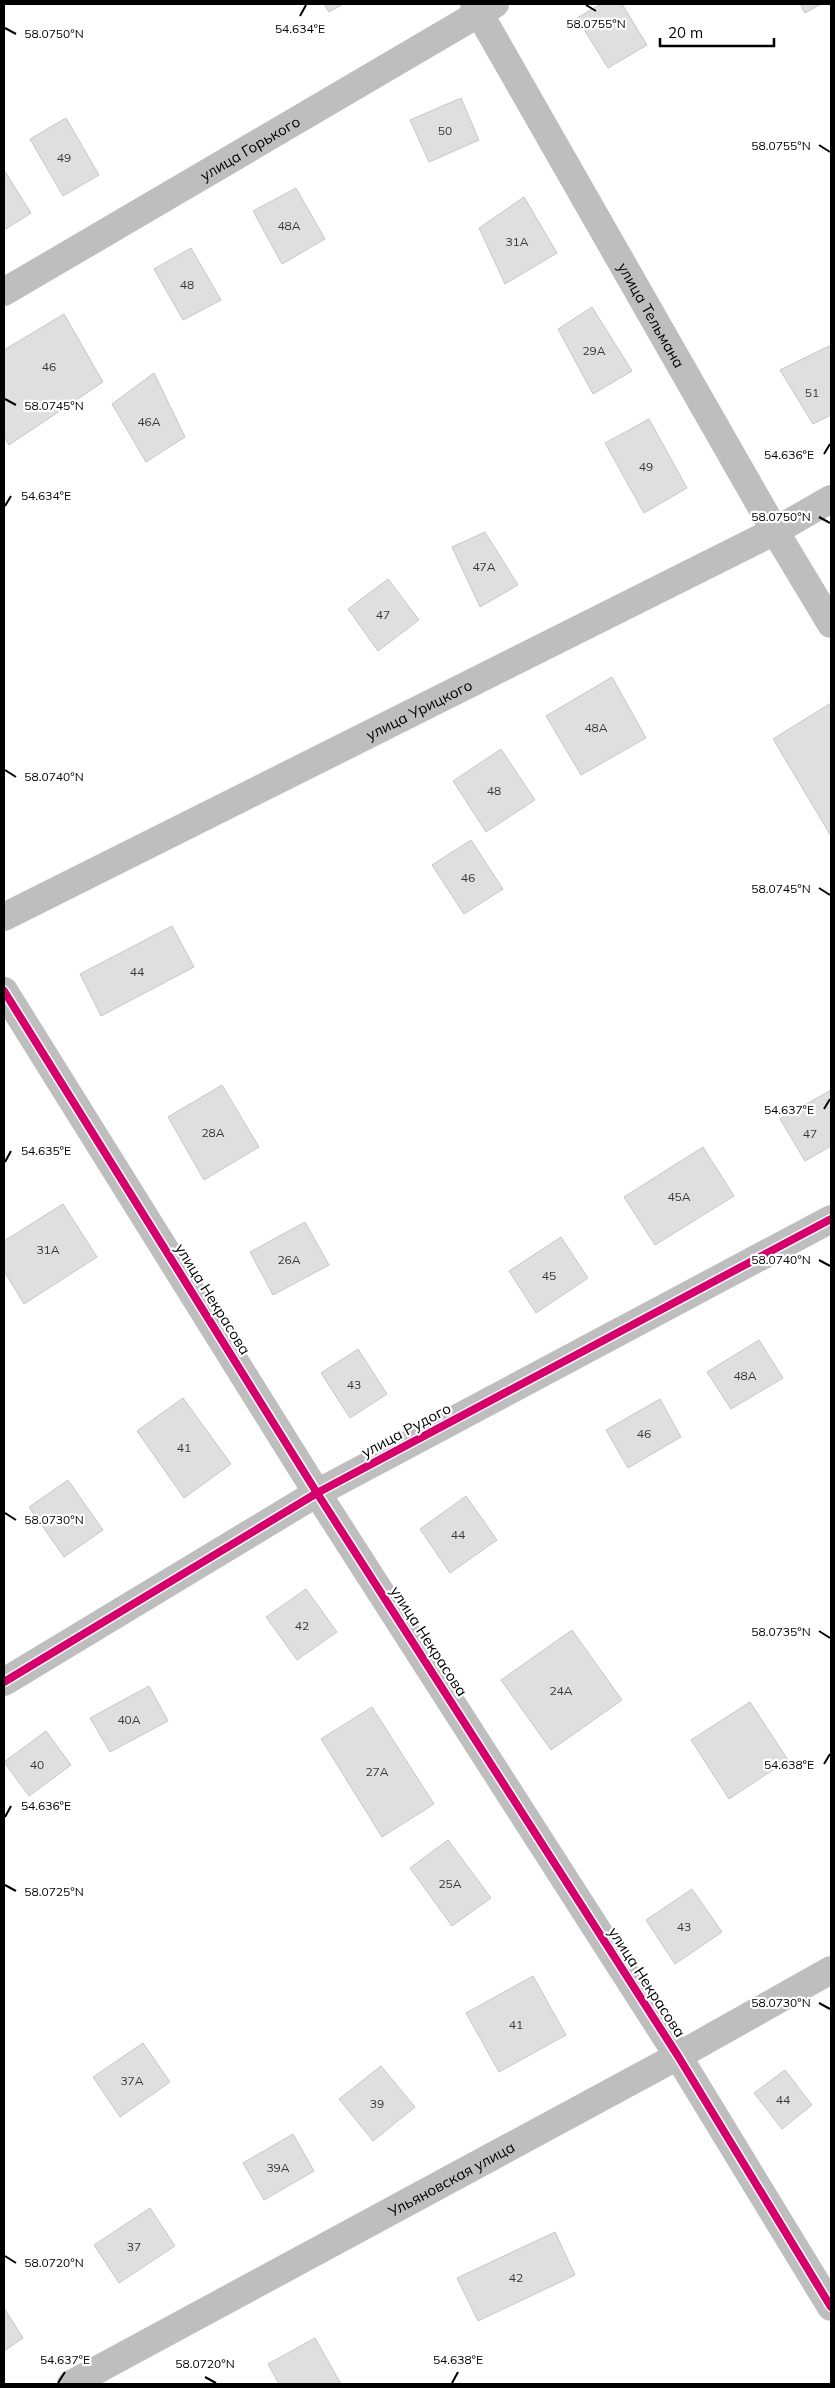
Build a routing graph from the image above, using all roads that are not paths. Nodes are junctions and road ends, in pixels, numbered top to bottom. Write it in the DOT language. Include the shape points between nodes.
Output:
graph roads {
  1 [pos="483,7"];
  2 [pos="4,292"];
  3 [pos="831,499"];
  4 [pos="775,531"];
  5 [pos="831,624"];
  6 [pos="4,916"];
  7 [pos="4,991"];
  8 [pos="831,1219"];
  9 [pos="318,1493"];
  10 [pos="4,1682"];
  11 [pos="831,1970"];
  12 [pos="678,2056"];
  13 [pos="831,2306"];
  14 [pos="71,2384"];
  1 -- 2 [label="street, улица Горького"];
  1 -- 4 [label="street, улица Тельмана"];
  3 -- 4 [label="street, улица Урицкого"];
  4 -- 5 [label="street, улица Тельмана"];
  4 -- 6 [label="street, улица Урицкого"];
  7 -- 9 [label="street, улица Некрасова"];
  8 -- 9 [label="street, улица Рудого"];
  9 -- 10 [label="street, улица Рудого"];
  9 -- 12 [label="street, улица Некрасова"];
  11 -- 12 [label="street, Ульяновская улица"];
  12 -- 13 [label="street, улица Некрасова"];
  12 -- 14 [label="street, Ульяновская улица"];
}
